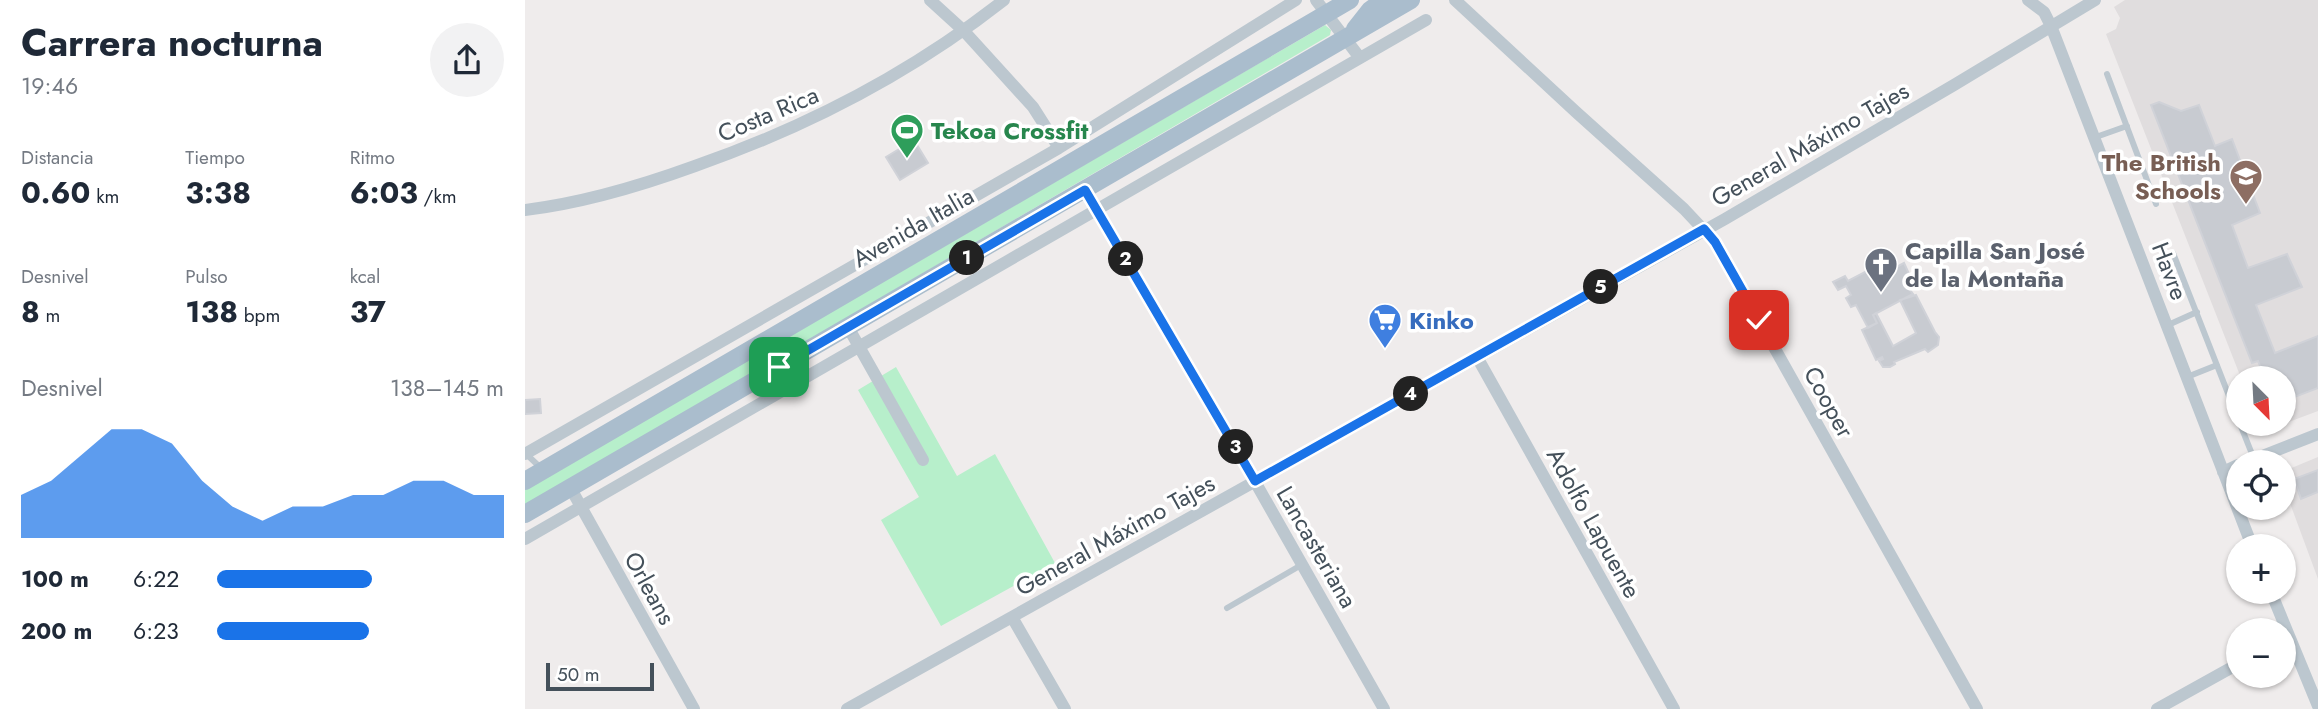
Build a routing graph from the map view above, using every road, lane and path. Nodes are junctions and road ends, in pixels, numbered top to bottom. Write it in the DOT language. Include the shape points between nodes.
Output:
graph roads {
  1 [pos="930,0"];
  2 [pos="1004,0"];
  3 [pos="1296,0"];
  4 [pos="1349,0"];
  5 [pos="1384,0"];
  6 [pos="1411,0"];
  7 [pos="1455,0"];
  8 [pos="2028,0"];
  9 [pos="2095,0"];
  10 [pos="2043,6"];
  11 [pos="1321,7"];
  12 [pos="1426,20"];
  13 [pos="1375,21"];
  14 [pos="2051,26"];
  15 [pos="964,32"];
  16 [pos="1345,38"];
  17 [pos="1390,41"];
  18 [pos="1360,58"];
  19 [pos="1294,66"];
  20 [pos="2107,74"];
  21 [pos="1309,88"];
  22 [pos="1255,89"];
  23 [pos="1269,110"];
  24 [pos="2127,126"];
  25 [pos="2096,138"];
  26 [pos="1059,148"];
  27 [pos="1085,190"];
  28 [pos="2156,204"];
  29 [pos="1097,209"];
  30 [pos="525,211"];
  31 [pos="1704,229"];
  32 [pos="2173,253"];
  33 [pos="911,290"];
  34 [pos="922,310"];
  35 [pos="2197,312"];
  36 [pos="2168,325"];
  37 [pos="848,327"];
  38 [pos="859,346"];
  39 [pos="1477,357"];
  40 [pos="2217,365"];
  41 [pos="2187,377"];
  42 [pos="2226,388"];
  43 [pos="2318,434"];
  44 [pos="2278,450"];
  45 [pos="525,453"];
  46 [pos="923,460"];
  47 [pos="543,471"];
  48 [pos="2226,471"];
  49 [pos="2223,472"];
  50 [pos="525,481"];
  51 [pos="1255,481"];
  52 [pos="570,488"];
  53 [pos="581,506"];
  54 [pos="525,514"];
  55 [pos="2247,534"];
  56 [pos="525,539"];
  57 [pos="1303,564"];
  58 [pos="1227,608"];
  59 [pos="1012,617"];
  60 [pos="2296,659"];
  61 [pos="2226,671"];
  62 [pos="2318,706"];
  63 [pos="694,709"];
  64 [pos="847,709"];
  65 [pos="1065,709"];
  66 [pos="1384,709"];
  67 [pos="1674,709"];
  68 [pos="1977,709"];
  69 [pos="2157,709"];
  1 -- 15 [label="street"];
  2 -- 15 [label="street, Costa Rica"];
  3 -- 26 [label="street, Avenida Italia"];
  4 -- 11 [label="main road, Avenida Italia"];
  5 -- 16 [label="main road"];
  6 -- 13 [label="main road"];
  7 -- 31 [label="street, Cooper"];
  8 -- 10 [label="street, Havre"];
  9 -- 14 [label="street, General Máximo Tajes"];
  10 -- 14 [label="street, Havre"];
  11 -- 16 [label="street"];
  11 -- 47 [label="main road, Avenida Italia"];
  12 -- 17 [label="street"];
  13 -- 16 [label="main road"];
  13 -- 17 [label="street"];
  14 -- 25 [label="street, Havre"];
  14 -- 31 [label="street, General Máximo Tajes"];
  15 -- 26 [label="street" via="1033,107"];
  15 -- 30 [label="street, Costa Rica" via="852,99 749,147 649,182"];
  16 -- 18 [label="street"];
  16 -- 19 [label="main road"];
  17 -- 18 [label="street"];
  18 -- 21 [label="street"];
  19 -- 21 [label="street"];
  19 -- 22 [label="main road"];
  20 -- 24 [label="lane"];
  21 -- 23 [label="street"];
  22 -- 23 [label="street"];
  22 -- 27 [label="main road"];
  23 -- 29 [label="street"];
  24 -- 25 [label="lane"];
  24 -- 28 [label="lane"];
  25 -- 36 [label="street, Havre"];
  26 -- 45 [label="street, Avenida Italia"];
  27 -- 29 [label="street, Lancasteriana"];
  27 -- 33 [label="main road"];
  29 -- 34 [label="street"];
  29 -- 51 [label="street, Lancasteriana"];
  31 -- 39 [label="street, General Máximo Tajes"];
  31 -- 68 [label="street, Cooper"];
  32 -- 35 [label="lane"];
  33 -- 34 [label="street"];
  33 -- 37 [label="main road"];
  34 -- 38 [label="street"];
  35 -- 36 [label="lane"];
  35 -- 40 [label="lane"];
  36 -- 41 [label="street, Havre"];
  37 -- 38 [label="street"];
  37 -- 52 [label="main road"];
  38 -- 46 [label="street"];
  38 -- 53 [label="street"];
  39 -- 51 [label="street, General Máximo Tajes"];
  39 -- 67 [label="street, Adolfo Lapuente"];
  40 -- 41 [label="lane"];
  40 -- 42 [label="lane"];
  41 -- 49 [label="street, Havre"];
  43 -- 44 [label="street"];
  45 -- 47 [label="lane"];
  47 -- 50 [label="main road, Avenida Italia"];
  48 -- 49 [label="street"];
  49 -- 55 [label="street, Havre"];
  51 -- 57 [label="street, Lancasteriana"];
  51 -- 59 [label="street, General Máximo Tajes"];
  52 -- 53 [label="street, Orleans"];
  52 -- 54 [label="main road"];
  53 -- 56 [label="street"];
  53 -- 63 [label="street, Orleans"];
  57 -- 58 [label="lane"];
  57 -- 66 [label="street, Lancasteriana"];
  59 -- 64 [label="street, General Máximo Tajes"];
  59 -- 65 [label="street"];
  60 -- 62 [label="street"];
  61 -- 69 [label="street"];
}
